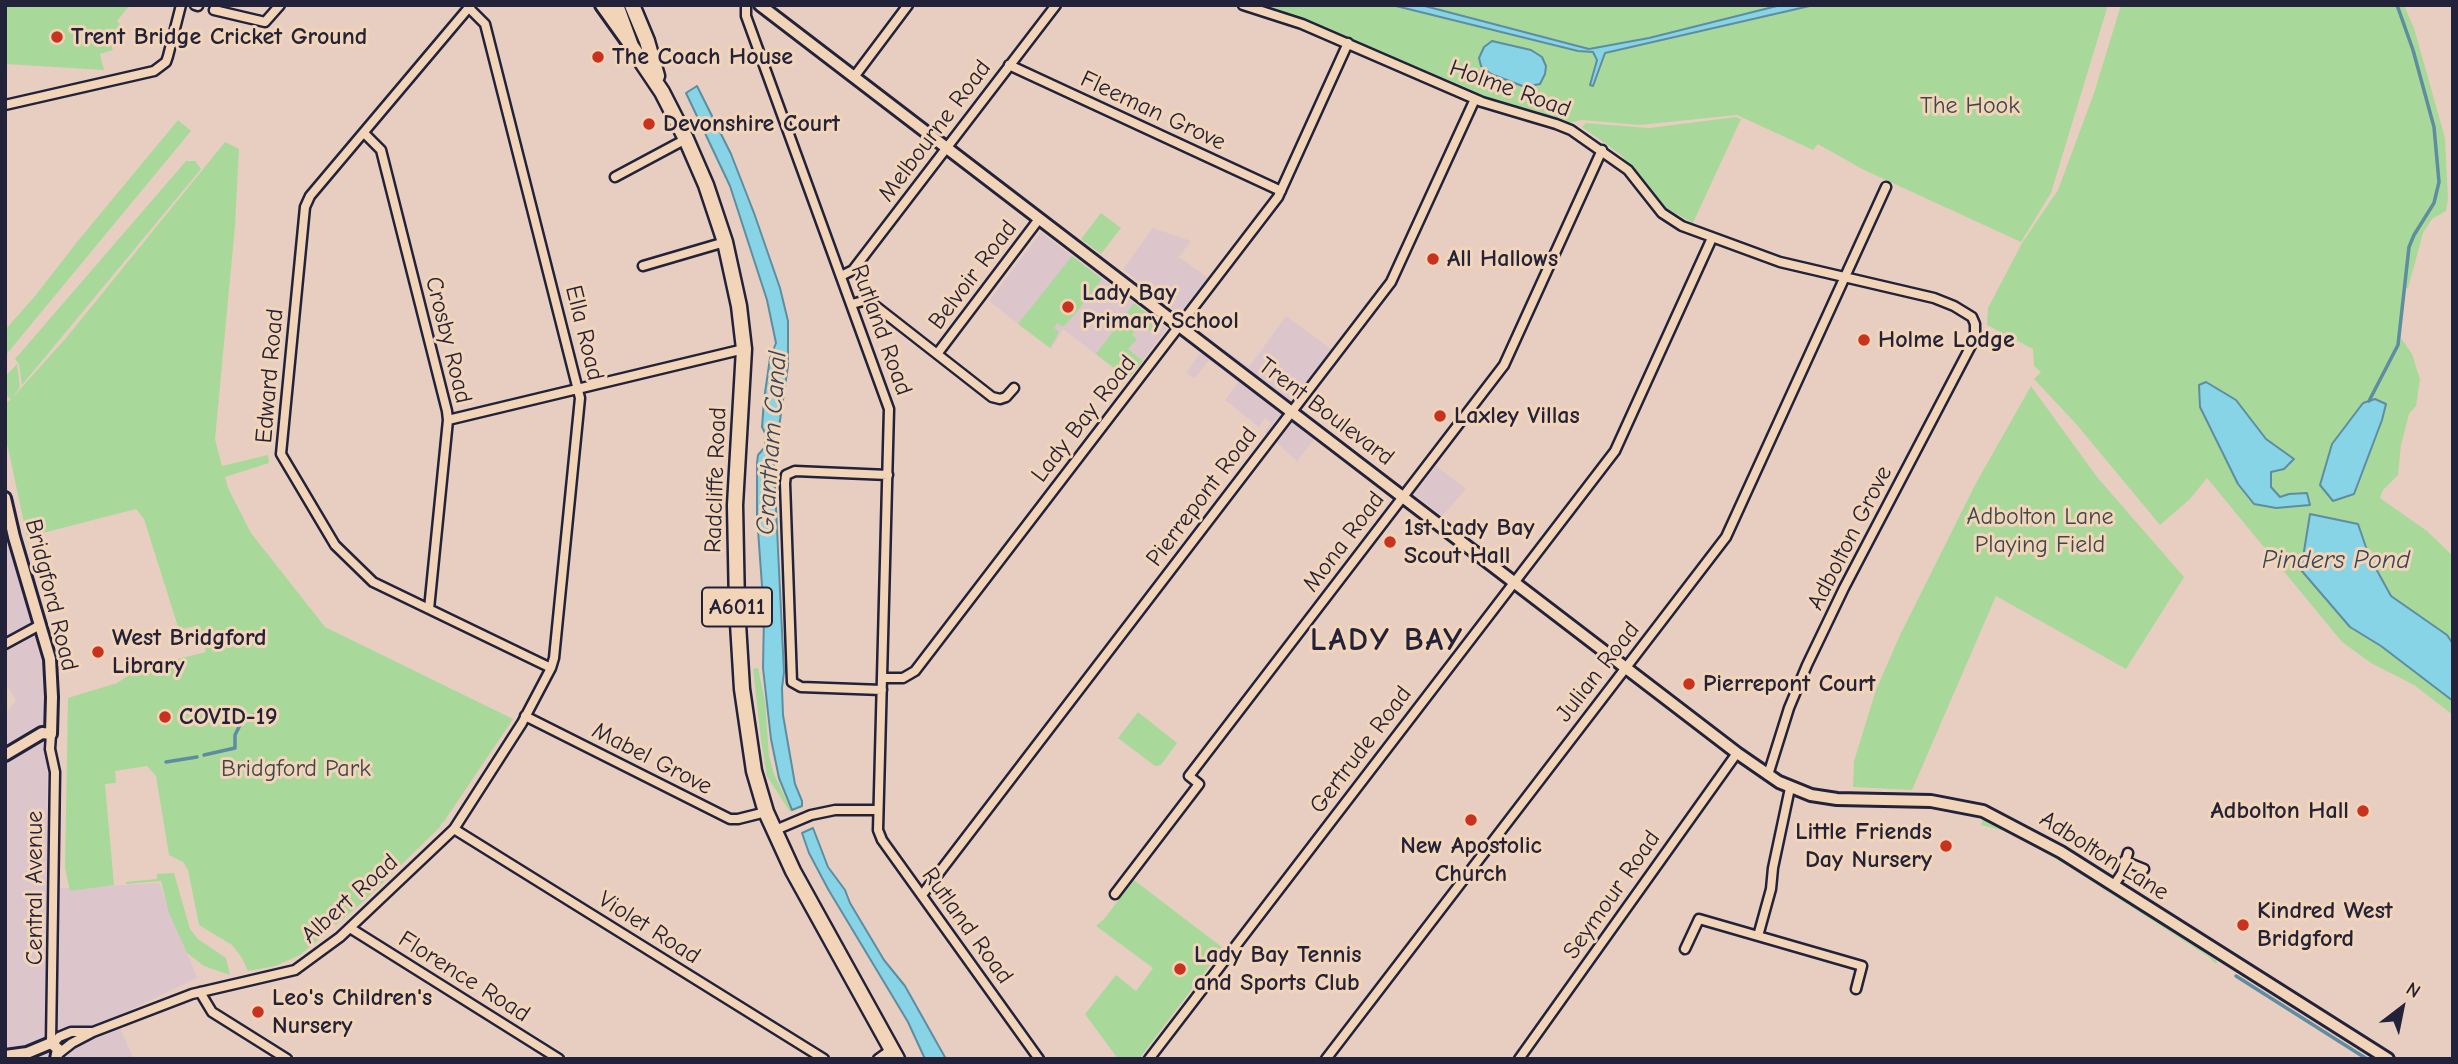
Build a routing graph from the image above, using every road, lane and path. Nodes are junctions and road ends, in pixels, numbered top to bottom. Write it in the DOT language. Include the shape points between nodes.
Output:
graph roads {
  1 [pos="181,5"];
  2 [pos="280,5"];
  3 [pos="602,5"];
  4 [pos="616,5"];
  5 [pos="632,5"];
  6 [pos="746,5"];
  7 [pos="760,5"];
  8 [pos="908,5"];
  9 [pos="1056,5"];
  10 [pos="1243,5"];
  11 [pos="470,7"];
  12 [pos="214,10"];
  13 [pos="1348,43"];
  14 [pos="631,46"];
  15 [pos="1009,65"];
  16 [pos="854,77"];
  17 [pos="662,92"];
  18 [pos="1475,99"];
  19 [pos="5,105"];
  20 [pos="364,132"];
  21 [pos="686,139"];
  22 [pos="946,148"];
  23 [pos="1602,150"];
  24 [pos="615,177"];
  25 [pos="1886,187"];
  26 [pos="1281,191"];
  27 [pos="1039,219"];
  28 [pos="1712,238"];
  29 [pos="725,242"];
  30 [pos="643,267"];
  31 [pos="841,276"];
  32 [pos="1846,277"];
  33 [pos="852,304"];
  34 [pos="1975,324"];
  35 [pos="1179,326"];
  36 [pos="744,349"];
  37 [pos="937,354"];
  38 [pos="579,388"];
  39 [pos="1014,388"];
  40 [pos="1291,412"];
  41 [pos="448,420"];
  42 [pos="888,475"];
  43 [pos="1403,497"];
  44 [pos="5,500"];
  45 [pos="1514,583"];
  46 [pos="429,609"];
  47 [pos="40,625"];
  48 [pos="5,644"];
  49 [pos="551,668"];
  50 [pos="1626,668"];
  51 [pos="882,678"];
  52 [pos="882,690"];
  53 [pos="525,716"];
  54 [pos="51,734"];
  55 [pos="1737,753"];
  56 [pos="5,755"];
  57 [pos="1768,775"];
  58 [pos="1790,788"];
  59 [pos="878,810"];
  60 [pos="766,812"];
  61 [pos="454,829"];
  62 [pos="773,831"];
  63 [pos="2144,869"];
  64 [pos="2114,886"];
  65 [pos="1115,894"];
  66 [pos="922,895"];
  67 [pos="350,928"];
  68 [pos="1758,936"];
  69 [pos="1685,949"];
  70 [pos="1856,989"];
  71 [pos="200,992"];
  72 [pos="93,1032"];
  73 [pos="49,1044"];
  74 [pos="895,1054"];
  75 [pos="5,1056"];
  76 [pos="56,1058"];
  77 [pos="45,1059"];
  78 [pos="287,1059"];
  79 [pos="559,1059"];
  80 [pos="824,1059"];
  81 [pos="878,1059"];
  82 [pos="1039,1059"];
  83 [pos="1149,1059"];
  84 [pos="1326,1059"];
  85 [pos="1519,1059"];
  86 [pos="2388,1059"];
  1 -- 19 [label="street" via="166,62 154,71"];
  2 -- 12 [label="street" via="265,22"];
  3 -- 14 [label="main road, Radcliffe Road"];
  4 -- 14 [label="highway, Radcliffe Road / A6011"];
  5 -- 17 [label="highway, Radcliffe Road / A6011"];
  6 -- 31 [label="street, Rutland Road" via="746,16"];
  7 -- 16 [label="street, Trent Boulevard"];
  8 -- 16 [label="street"];
  9 -- 15 [label="street, Melbourne Road"];
  10 -- 13 [label="street, Holme Road"];
  11 -- 20 [label="street, Edward Road"];
  11 -- 38 [label="street, Ella Road" via="485,24"];
  13 -- 18 [label="street, Holme Road"];
  13 -- 26 [label="street, Lady Bay Road"];
  14 -- 17 [label="highway, Radcliffe Road / A6011"];
  15 -- 22 [label="street, Melbourne Road"];
  15 -- 26 [label="street, Fleeman Grove"];
  16 -- 22 [label="street, Trent Boulevard"];
  17 -- 21 [label="highway, Radcliffe Road / A6011"];
  18 -- 23 [label="street, Holme Road" via="1556,124"];
  18 -- 40 [label="street, Pierrepont Road" via="1391,282"];
  20 -- 41 [label="street, Crosby Road" via="381,150"];
  20 -- 46 [label="street, Edward Road" via="305,207 281,454 335,545 373,582"];
  21 -- 24 [label="street"];
  21 -- 29 [label="highway, Radcliffe Road / A6011"];
  22 -- 27 [label="street, Trent Boulevard"];
  22 -- 31 [label="street, Melbourne Road" via="853,271"];
  23 -- 28 [label="street, Holme Road" via="1628,170 1662,213"];
  23 -- 43 [label="street, Mona Road" via="1504,365"];
  25 -- 32 [label="street, Julian Road"];
  26 -- 35 [label="street, Lady Bay Road"];
  27 -- 35 [label="street, Trent Boulevard"];
  27 -- 37 [label="street, Belvoir Road"];
  28 -- 32 [label="street, Holme Road" via="1780,262"];
  28 -- 45 [label="street, Gertrude Road" via="1615,451"];
  29 -- 30 [label="street"];
  29 -- 36 [label="highway, Radcliffe Road / A6011"];
  31 -- 33 [label="street, Rutland Road"];
  32 -- 34 [label="street, Holme Road" via="1934,298 1965,312"];
  32 -- 50 [label="street, Julian Road" via="1726,537"];
  33 -- 37 [label="street" via="873,304"];
  33 -- 42 [label="street, Rutland Road" via="889,409"];
  34 -- 57 [label="street, Adbolton Grove" via="1975,338 1807,665"];
  35 -- 40 [label="street, Trent Boulevard"];
  35 -- 51 [label="street, Lady Bay Road" via="915,671 902,678"];
  36 -- 38 [label="street"];
  36 -- 60 [label="highway, Radcliffe Road / A6011" via="735,505 739,654 747,735"];
  37 -- 39 [label="street" via="992,397 1006,397"];
  38 -- 41 [label="street"];
  38 -- 49 [label="street, Ella Road"];
  40 -- 43 [label="street, Trent Boulevard"];
  40 -- 66 [label="street, Pierrepont Road"];
  41 -- 46 [label="street, Crosby Road"];
  42 -- 51 [label="street, Rutland Road"];
  42 -- 52 [label="street" via="792,471 785,483 792,681 801,687"];
  43 -- 45 [label="street, Trent Boulevard"];
  43 -- 65 [label="street, Mona Road" via="1189,776 1199,785"];
  44 -- 47 [label="street, Bridgford Road"];
  45 -- 50 [label="street, Trent Boulevard"];
  45 -- 83 [label="street, Gertrude Road"];
  46 -- 49 [label="street, Edward Road"];
  47 -- 48 [label="street"];
  47 -- 54 [label="street, Bridgford Road" via="52,670"];
  49 -- 53 [label="street, Ella Road"];
  50 -- 55 [label="street, Trent Boulevard"];
  50 -- 84 [label="street, Julian Road"];
  51 -- 52 [label="street, Rutland Road"];
  52 -- 59 [label="street, Rutland Road"];
  53 -- 60 [label="street, Mabel Grove" via="730,819"];
  53 -- 61 [label="street, Albert Road"];
  54 -- 56 [label="street" via="42,733"];
  54 -- 73 [label="street, Central Avenue" via="55,772"];
  55 -- 57 [label="street, Trent Boulevard"];
  55 -- 85 [label="street, Seymour Road"];
  57 -- 58 [label="street, Adbolton Lane"];
  58 -- 64 [label="street, Adbolton Lane" via="1837,799 1931,801 1979,810 2020,829"];
  58 -- 68 [label="street"];
  59 -- 62 [label="street" via="835,810"];
  59 -- 66 [label="street, Rutland Road" via="882,840"];
  60 -- 62 [label="highway, Radcliffe Road / A6011"];
  61 -- 67 [label="street, Albert Road"];
  61 -- 80 [label="street, Violet Road"];
  62 -- 74 [label="highway, Radcliffe Road / A6011"];
  63 -- 64 [label="street" via="2126,857"];
  64 -- 86 [label="street, Adbolton Lane"];
  66 -- 82 [label="street, Rutland Road"];
  67 -- 71 [label="street, Albert Road" via="295,970"];
  67 -- 79 [label="street, Florence Road"];
  68 -- 69 [label="street" via="1699,919"];
  68 -- 70 [label="street" via="1862,966"];
  71 -- 72 [label="street, Albert Road"];
  71 -- 78 [label="street" via="212,1012"];
  72 -- 73 [label="street, Albert Road" via="71,1031"];
  72 -- 76 [label="street, Albert Road"];
  73 -- 75 [label="street" via="27,1054"];
  73 -- 76 [label="street" via="57,1047"];
  73 -- 77 [label="street" via="42,1054"];
  74 -- 81 [label="street"];
}
